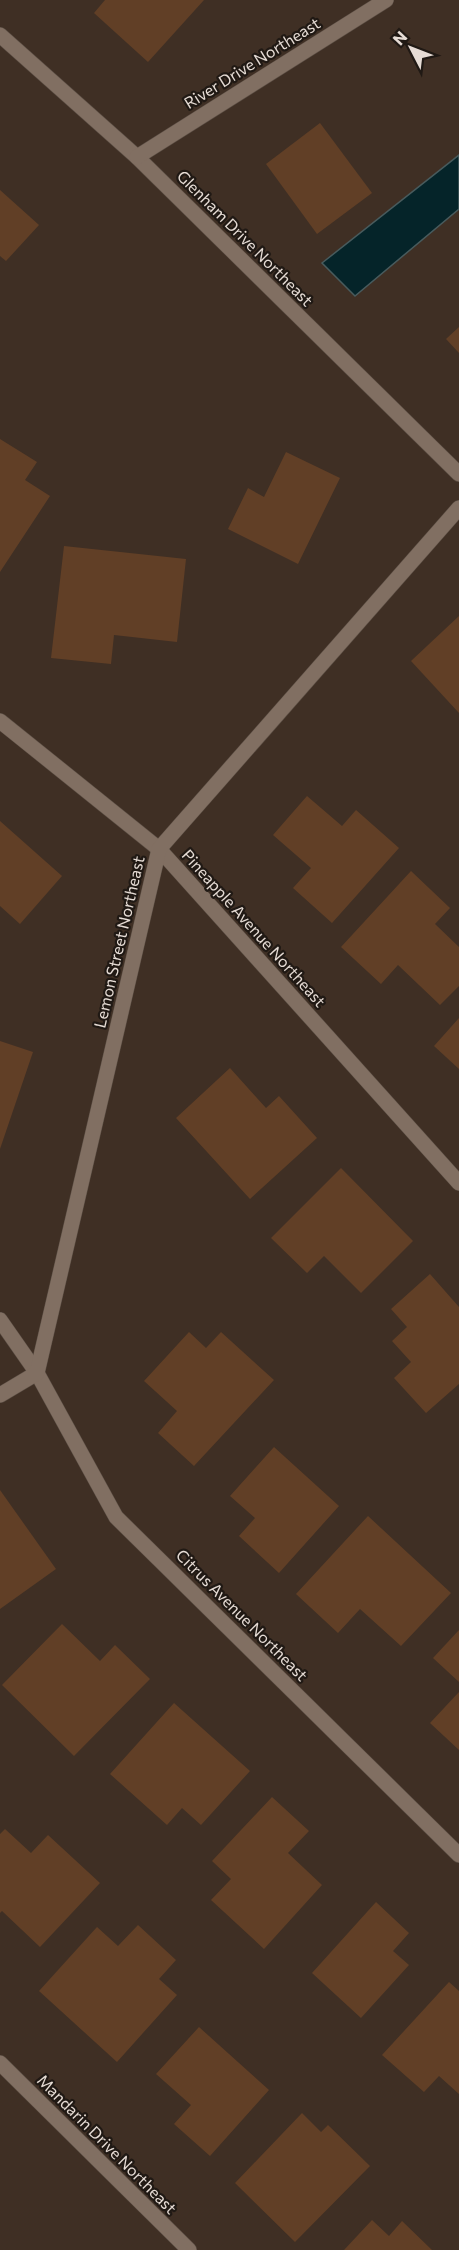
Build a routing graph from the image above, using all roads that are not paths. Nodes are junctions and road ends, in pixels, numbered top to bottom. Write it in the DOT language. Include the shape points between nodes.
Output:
graph roads {
  1 [pos="386,0"];
  2 [pos="0,34"];
  3 [pos="137,157"];
  4 [pos="459,474"];
  5 [pos="459,508"];
  6 [pos="0,721"];
  7 [pos="159,849"];
  8 [pos="459,1183"];
  9 [pos="0,1320"];
  10 [pos="37,1373"];
  11 [pos="0,1395"];
  12 [pos="459,1855"];
  13 [pos="0,2063"];
  14 [pos="189,2250"];
  1 -- 3 [label="street, River Drive Northeast"];
  2 -- 3 [label="street, Glenham Drive Northeast"];
  3 -- 4 [label="street, Glenham Drive Northeast"];
  5 -- 7 [label="street, Lemon Street Northeast"];
  6 -- 7 [label="street, Pineapple Avenue Northeast"];
  7 -- 8 [label="street, Pineapple Avenue Northeast"];
  7 -- 10 [label="street, Lemon Street Northeast"];
  9 -- 10 [label="street, Citrus Avenue Northeast"];
  10 -- 11 [label="street"];
  10 -- 12 [label="street, Citrus Avenue Northeast" via="116,1517"];
  13 -- 14 [label="street, Mandarin Drive Northeast"];
}
